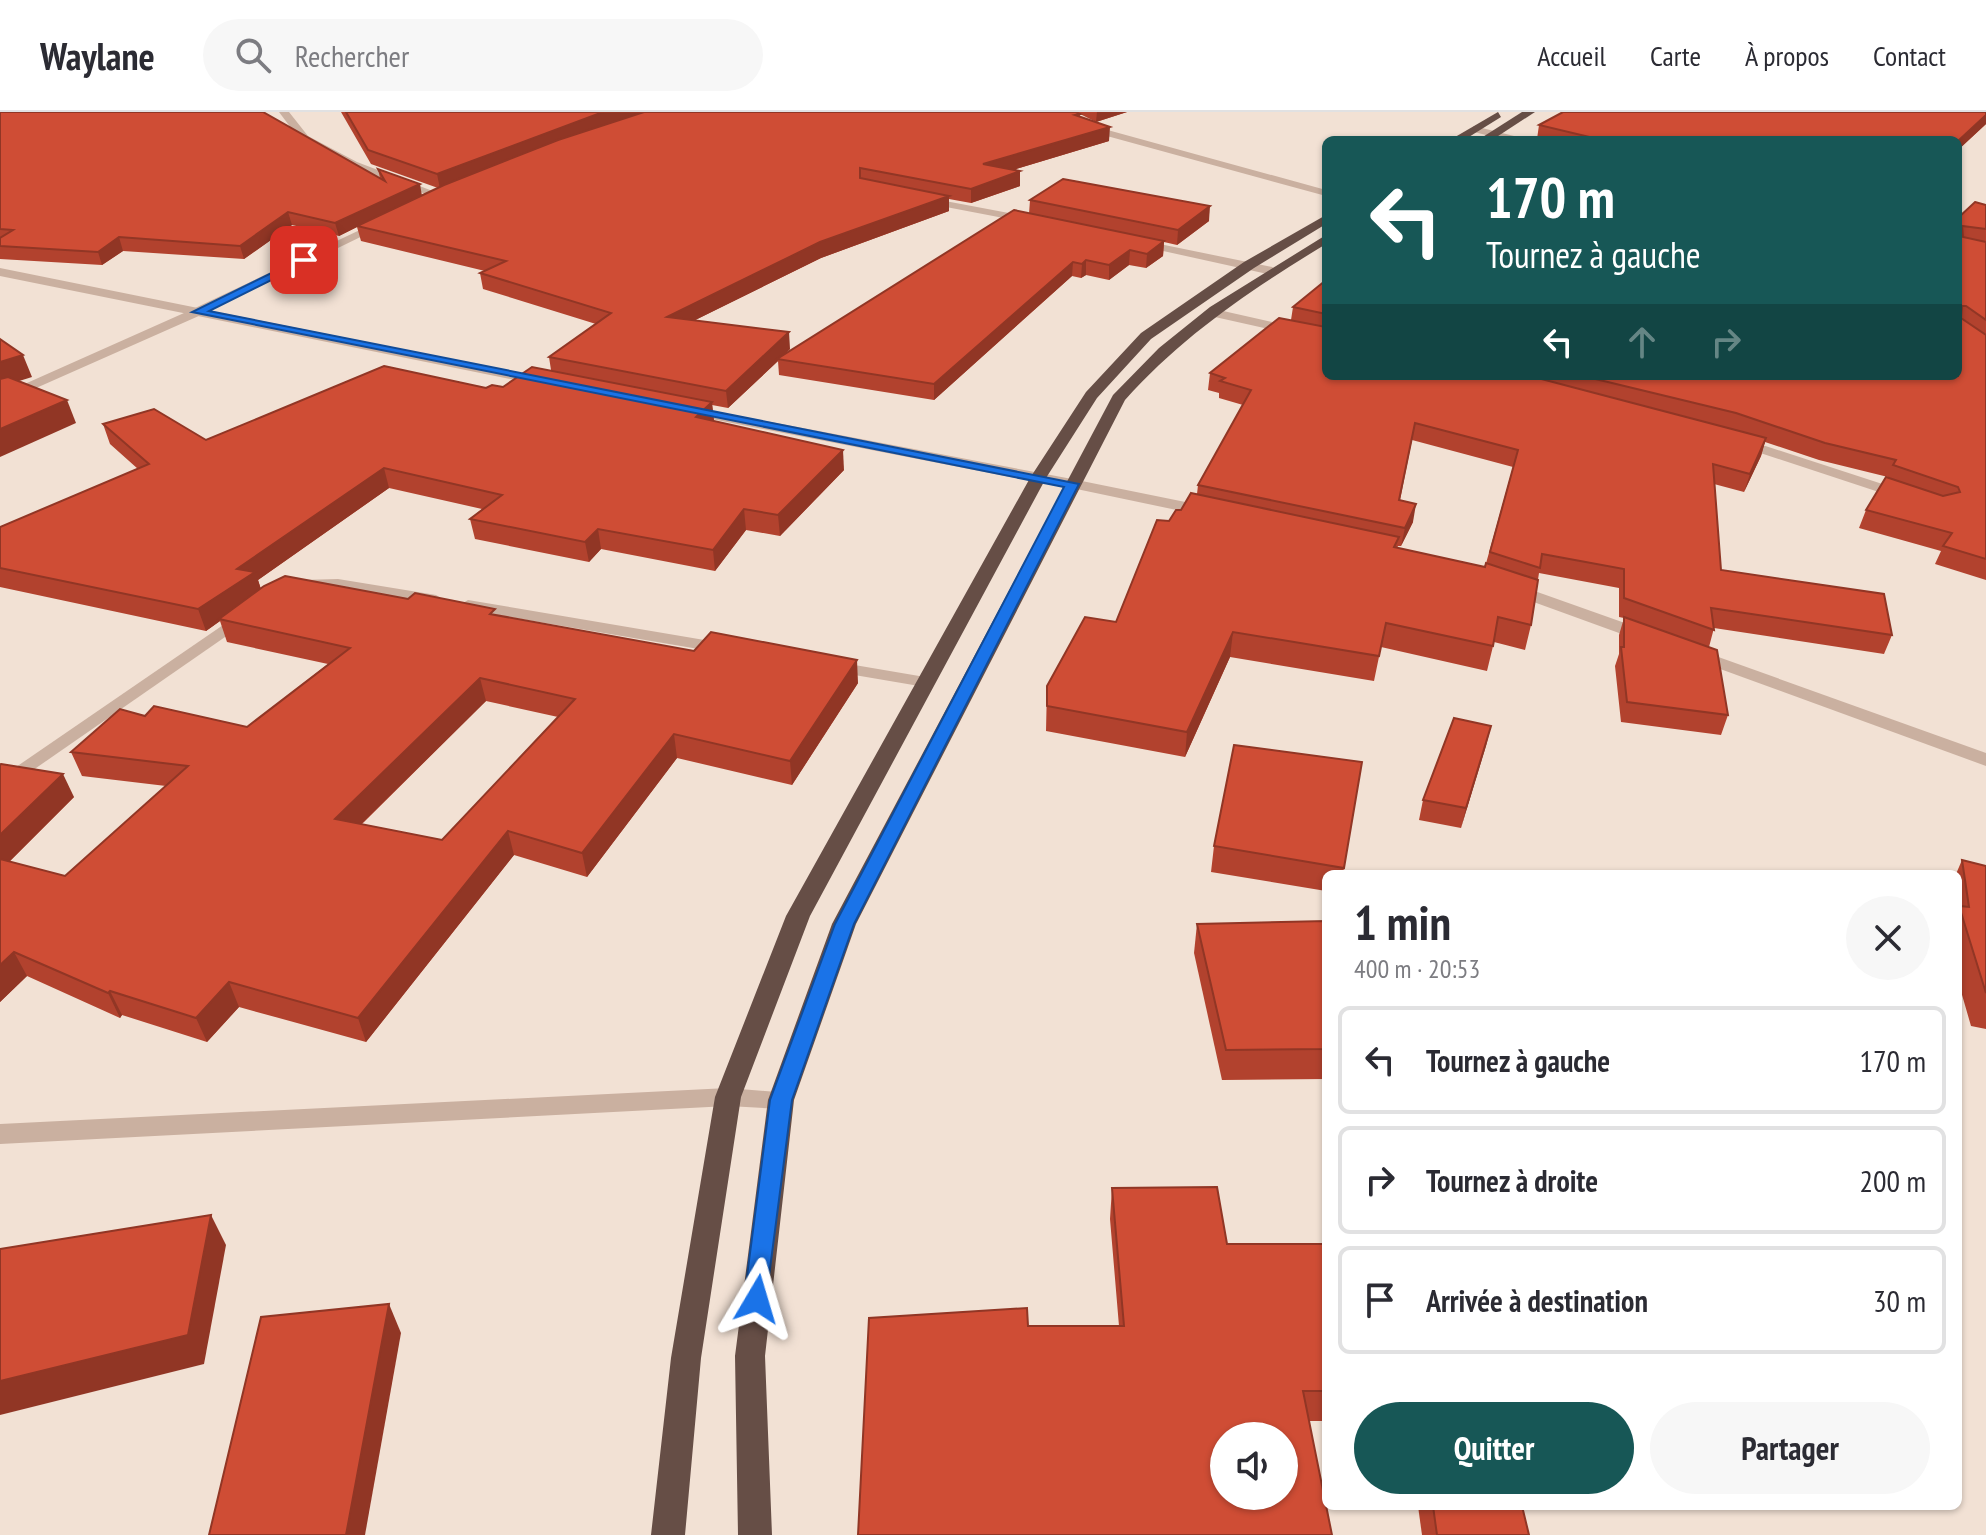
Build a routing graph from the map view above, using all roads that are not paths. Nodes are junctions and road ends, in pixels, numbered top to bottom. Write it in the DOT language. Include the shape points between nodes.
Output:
graph roads {
  1 [pos="284,112"];
  2 [pos="1060,112"];
  3 [pos="1502,112"];
  4 [pos="1530,112"];
  5 [pos="1474,129"];
  6 [pos="1463,136"];
  7 [pos="1487,136"];
  8 [pos="1491,136"];
  9 [pos="451,190"];
  10 [pos="1322,192"];
  11 [pos="438,195"];
  12 [pos="911,197"];
  13 [pos="423,202"];
  14 [pos="395,216"];
  15 [pos="1322,221"];
  16 [pos="1047,224"];
  17 [pos="1125,239"];
  18 [pos="1322,241"];
  19 [pos="1249,265"];
  20 [pos="1272,271"];
  21 [pos="0,272"];
  22 [pos="197,312"];
  23 [pos="1210,312"];
  24 [pos="1322,337"];
  25 [pos="557,384"];
  26 [pos="0,400"];
  27 [pos="666,406"];
  28 [pos="1725,436"];
  29 [pos="1038,478"];
  30 [pos="1072,484"];
  31 [pos="1914,498"];
  32 [pos="1228,516"];
  33 [pos="1488,581"];
  34 [pos="288,590"];
  35 [pos="264,602"];
  36 [pos="740,651"];
  37 [pos="817,664"];
  38 [pos="925,682"];
  39 [pos="1986,760"];
  40 [pos="0,787"];
  41 [pos="728,1097"];
  42 [pos="781,1100"];
  43 [pos="0,1134"];
  44 [pos="668,1535"];
  45 [pos="755,1535"];
  1 -- 11 [label="street" via="304,138 353,164"];
  2 -- 10 [label="street" via="1152,147"];
  3 -- 5 [label="highway"];
  4 -- 8 [label="highway"];
  5 -- 6 [label="highway"];
  5 -- 7 [label="street"];
  9 -- 11 [label="street"];
  11 -- 13 [label="street"];
  12 -- 16 [label="street"];
  14 -- 22 [label="street"];
  15 -- 19 [label="highway"];
  17 -- 19 [label="street"];
  18 -- 20 [label="highway"];
  19 -- 20 [label="street"];
  19 -- 29 [label="highway" via="1146,336 1118,363"];
  20 -- 23 [label="highway"];
  21 -- 22 [label="street"];
  22 -- 25 [label="street"];
  22 -- 26 [label="street"];
  23 -- 24 [label="street"];
  23 -- 30 [label="highway" via="1144,367 1118,398"];
  27 -- 29 [label="street"];
  28 -- 31 [label="street"];
  29 -- 30 [label="street"];
  29 -- 38 [label="highway"];
  30 -- 32 [label="street"];
  30 -- 42 [label="highway" via="844,924"];
  33 -- 39 [label="street"];
  34 -- 36 [label="street" via="338,584"];
  35 -- 40 [label="street"];
  37 -- 38 [label="street"];
  38 -- 41 [label="highway" via="798,916"];
  41 -- 42 [label="street"];
  41 -- 43 [label="street"];
  41 -- 44 [label="highway" via="686,1358"];
  42 -- 45 [label="highway" via="750,1356"];
}
